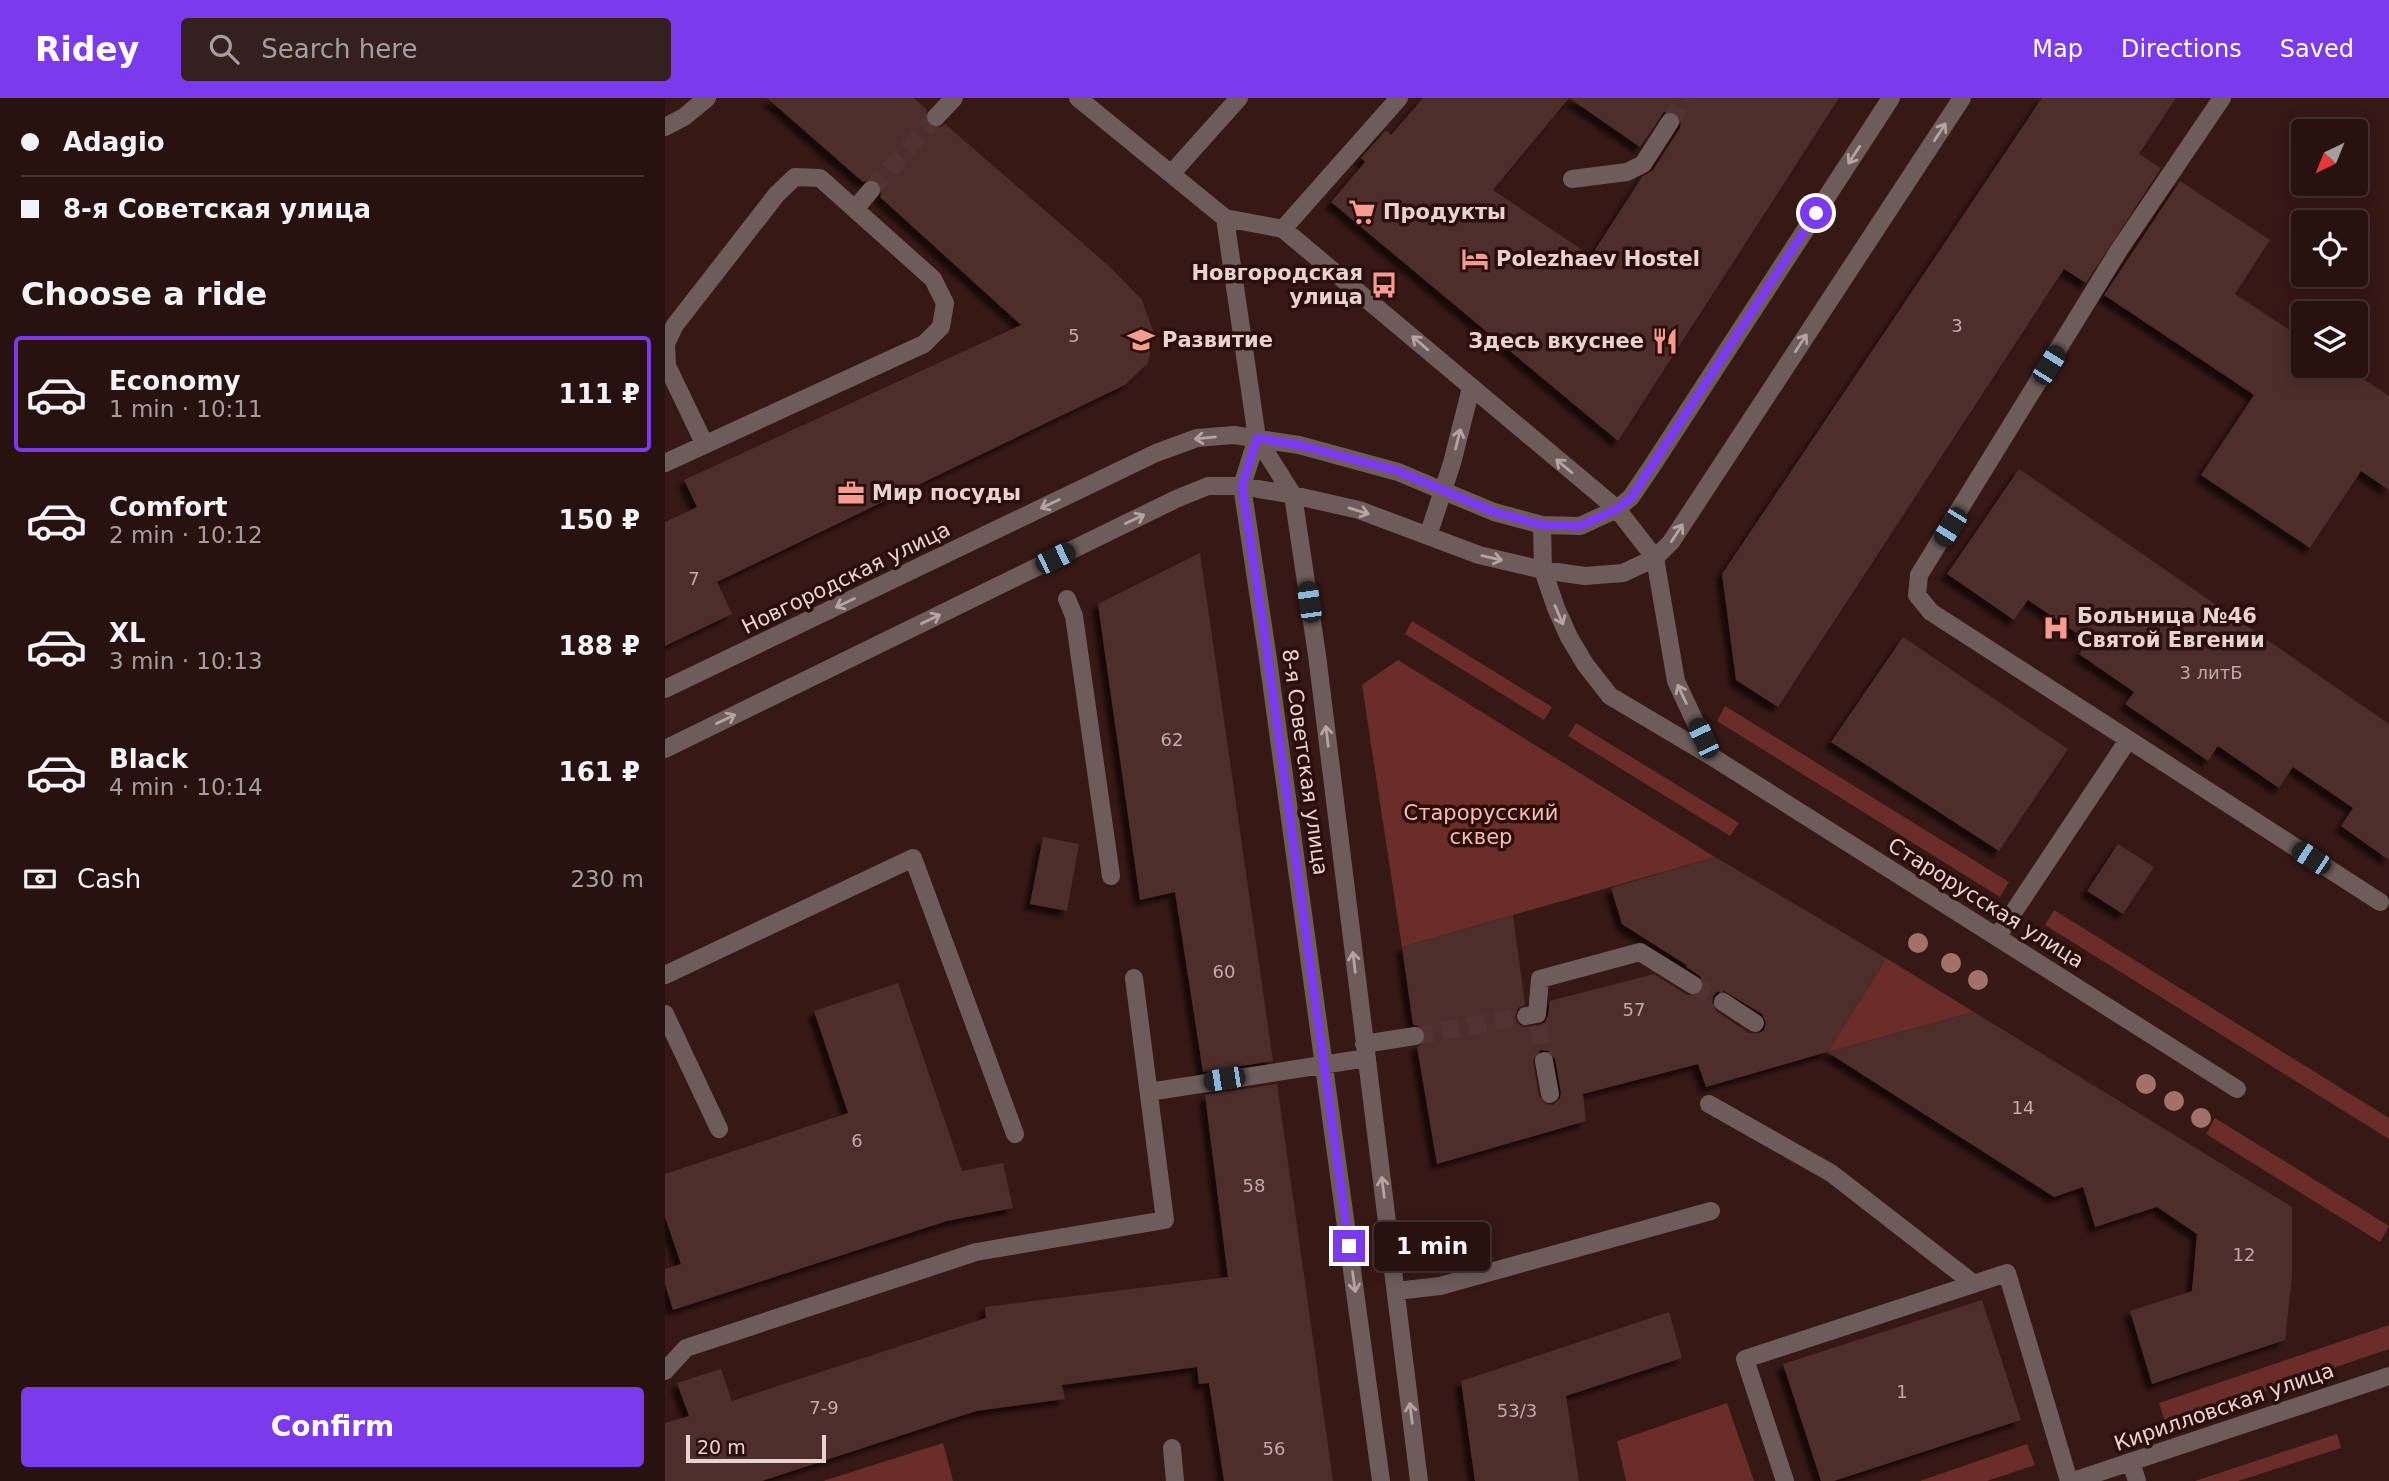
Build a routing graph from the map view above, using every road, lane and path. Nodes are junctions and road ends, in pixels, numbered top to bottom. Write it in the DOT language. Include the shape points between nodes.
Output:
graph roads {
  1 [pos="706,98"];
  2 [pos="954,98"];
  3 [pos="1078,98"];
  4 [pos="1239,98"];
  5 [pos="1399,98"];
  6 [pos="1891,98"];
  7 [pos="1962,98"];
  8 [pos="2222,98"];
  9 [pos="936,117"];
  10 [pos="1670,122"];
  11 [pos="665,127"];
  12 [pos="1171,174"];
  13 [pos="1572,179"];
  14 [pos="871,190"];
  15 [pos="855,209"];
  16 [pos="1224,218"];
  17 [pos="1283,229"];
  18 [pos="666,367"];
  19 [pos="1471,387"];
  20 [pos="1257,438"];
  21 [pos="705,445"];
  22 [pos="665,463"];
  23 [pos="1242,486"];
  24 [pos="1442,491"];
  25 [pos="1293,495"];
  26 [pos="1617,509"];
  27 [pos="1542,525"];
  28 [pos="1428,536"];
  29 [pos="1655,558"];
  30 [pos="1543,570"];
  31 [pos="1067,599"];
  32 [pos="665,689"];
  33 [pos="2128,740"];
  34 [pos="665,748"];
  35 [pos="1711,756"];
  36 [pos="1111,876"];
  37 [pos="2380,902"];
  38 [pos="1997,937"];
  39 [pos="665,975"];
  40 [pos="1134,978"];
  41 [pos="1693,985"];
  42 [pos="1723,1002"];
  43 [pos="665,1014"];
  44 [pos="1534,1019"];
  45 [pos="1755,1023"];
  46 [pos="1415,1036"];
  47 [pos="1365,1051"];
  48 [pos="1544,1061"];
  49 [pos="1324,1064"];
  50 [pos="2237,1088"];
  51 [pos="1149,1092"];
  52 [pos="1550,1094"];
  53 [pos="1709,1104"];
  54 [pos="719,1129"];
  55 [pos="1014,1134"];
  56 [pos="1711,1211"];
  57 [pos="1974,1284"];
  58 [pos="1396,1291"];
  59 [pos="665,1371"];
  60 [pos="2389,1376"];
  61 [pos="1172,1448"];
  62 [pos="2131,1462"];
  63 [pos="1175,1481"];
  64 [pos="1381,1481"];
  65 [pos="1419,1481"];
  66 [pos="1785,1481"];
  67 [pos="2071,1481"];
  68 [pos="2137,1481"];
  1 -- 11 [label="street"];
  2 -- 9 [label="street"];
  3 -- 12 [label="street"];
  4 -- 12 [label="street"];
  5 -- 17 [label="street"];
  6 -- 26 [label="street, Новгородская улица, one-way" via="1631,498"];
  29 -- 7 [label="street, one-way" via="1671,542"];
  8 -- 33 [label="street" via="2119,250 1919,575 1917,595 1931,612"];
  10 -- 13 [label="street" via="1643,164 1627,172"];
  12 -- 16 [label="street"];
  14 -- 15 [label="street"];
  15 -- 18 [label="street" via="820,178 795,177 675,325 666,344"];
  15 -- 21 [label="street" via="933,278 945,303 941,327 924,344"];
  16 -- 17 [label="street"];
  16 -- 20 [label="street"];
  19 -- 17 [label="street, one-way"];
  18 -- 21 [label="street"];
  24 -- 19 [label="street, one-way"];
  26 -- 19 [label="street, one-way"];
  20 -- 23 [label="street, 8-я Советская улица"];
  20 -- 24 [label="street, Новгородская улица" via="1398,471"];
  20 -- 25 [label="street, 8-я Советская улица"];
  20 -- 32 [label="street, Новгородская улица, one-way" via="1196,438 1156,453"];
  21 -- 22 [label="street"];
  23 -- 25 [label="street"];
  34 -- 23 [label="street, one-way" via="1176,499 1208,486"];
  23 -- 49 [label="street, 8-я Советская улица"];
  24 -- 27 [label="street, Новгородская улица"];
  24 -- 28 [label="street"];
  25 -- 28 [label="street, one-way" via="1359,510"];
  47 -- 25 [label="street, 8-я Советская улица, one-way"];
  26 -- 27 [label="street, Новгородская улица" via="1580,526"];
  26 -- 29 [label="street"];
  27 -- 30 [label="street, Старорусская улица"];
  28 -- 30 [label="street, one-way" via="1479,555"];
  29 -- 30 [label="street" via="1623,573 1585,576"];
  35 -- 29 [label="street, one-way" via="1676,681"];
  30 -- 35 [label="street, Старорусская улица, one-way" via="1569,637 1610,696"];
  31 -- 36 [label="street"];
  33 -- 37 [label="street"];
  33 -- 38 [label="street"];
  35 -- 38 [label="street, Старорусская улица"];
  38 -- 50 [label="street, Старорусская улица"];
  39 -- 55 [label="street" via="913,858"];
  40 -- 51 [label="street"];
  41 -- 44 [label="street" via="1640,952 1540,979"];
  42 -- 45 [label="street"];
  43 -- 54 [label="street"];
  46 -- 47 [label="street"];
  47 -- 49 [label="street"];
  58 -- 47 [label="street, 8-я Советская улица, one-way"];
  48 -- 52 [label="street"];
  49 -- 51 [label="street"];
  49 -- 64 [label="street, 8-я Советская улица, one-way"];
  51 -- 59 [label="street" via="1165,1220 977,1252 686,1348"];
  53 -- 57 [label="street" via="1831,1173"];
  56 -- 58 [label="street" via="1440,1286"];
  57 -- 66 [label="street" via="1745,1359"];
  57 -- 67 [label="street" via="2007,1273"];
  65 -- 58 [label="street, 8-я Советская улица, one-way"];
  60 -- 62 [label="street, Кирилловская улица"];
  61 -- 63 [label="street"];
  62 -- 67 [label="street, Кирилловская улица"];
  62 -- 68 [label="street"];
}
